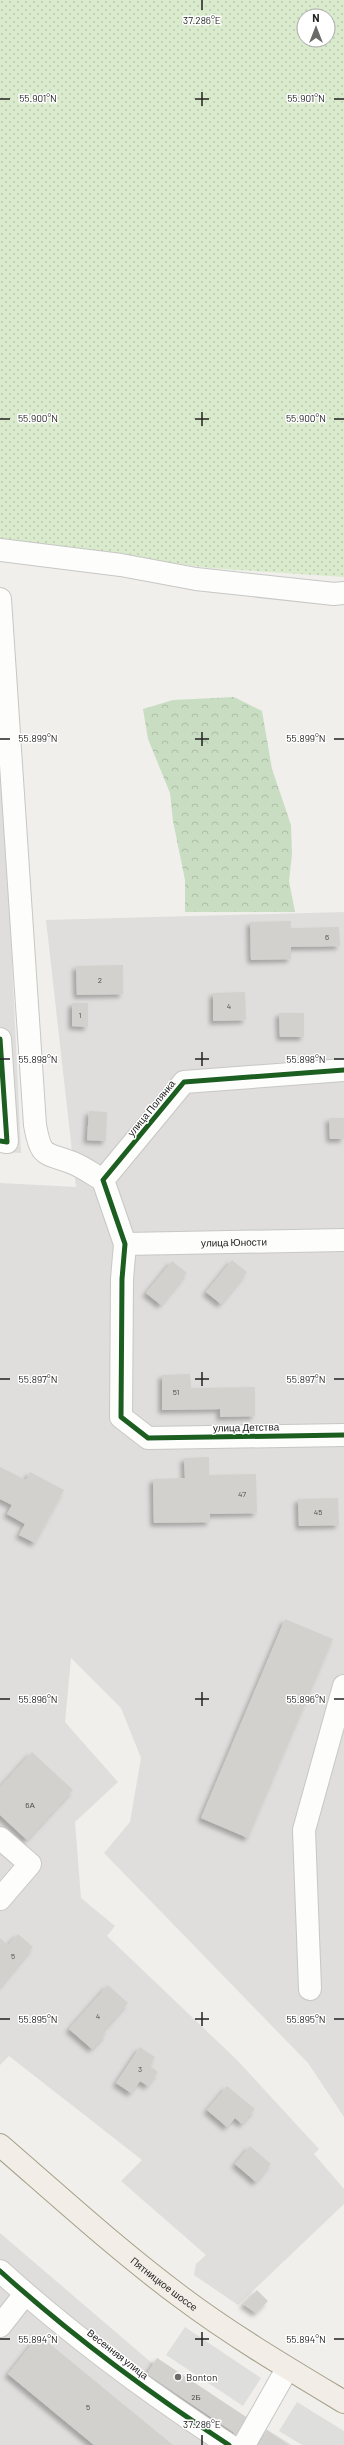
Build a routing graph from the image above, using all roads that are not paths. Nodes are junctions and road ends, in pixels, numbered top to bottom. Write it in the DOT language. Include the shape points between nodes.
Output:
graph roads {
  1 [pos="0,550"];
  2 [pos="344,593"];
  3 [pos="0,599"];
  4 [pos="0,1039"];
  5 [pos="344,1070"];
  6 [pos="0,1141"];
  7 [pos="103,1180"];
  8 [pos="344,1240"];
  9 [pos="124,1244"];
  10 [pos="344,1435"];
  11 [pos="344,1686"];
  12 [pos="0,1838"];
  13 [pos="0,1899"];
  14 [pos="310,1990"];
  15 [pos="0,2146"];
  16 [pos="0,2271"];
  17 [pos="25,2294"];
  18 [pos="0,2326"];
  19 [pos="287,2369"];
  20 [pos="344,2402"];
  21 [pos="229,2445"];
  22 [pos="244,2445"];
  1 -- 2 [label="street" via="121,565 196,579"];
  3 -- 7 [label="street" via="38,1146 49,1157 73,1163"];
  4 -- 6 [label="street" via="7,1142"];
  5 -- 7 [label="street, улица Полянка" via="184,1082"];
  7 -- 9 [label="street"];
  8 -- 9 [label="street, улица Юности"];
  9 -- 10 [label="street, улица Детства" via="121,1417 148,1438"];
  11 -- 14 [label="street" via="304,1830"];
  12 -- 13 [label="street" via="30,1864"];
  15 -- 19 [label="main road, Пятницкое шоссе" via="182,2297"];
  16 -- 17 [label="street, Весенняя улица"];
  17 -- 18 [label="street"];
  17 -- 21 [label="street, Весенняя улица" via="166,2404"];
  19 -- 20 [label="main road, Пятницкое шоссе"];
  19 -- 22 [label="street"];
}
